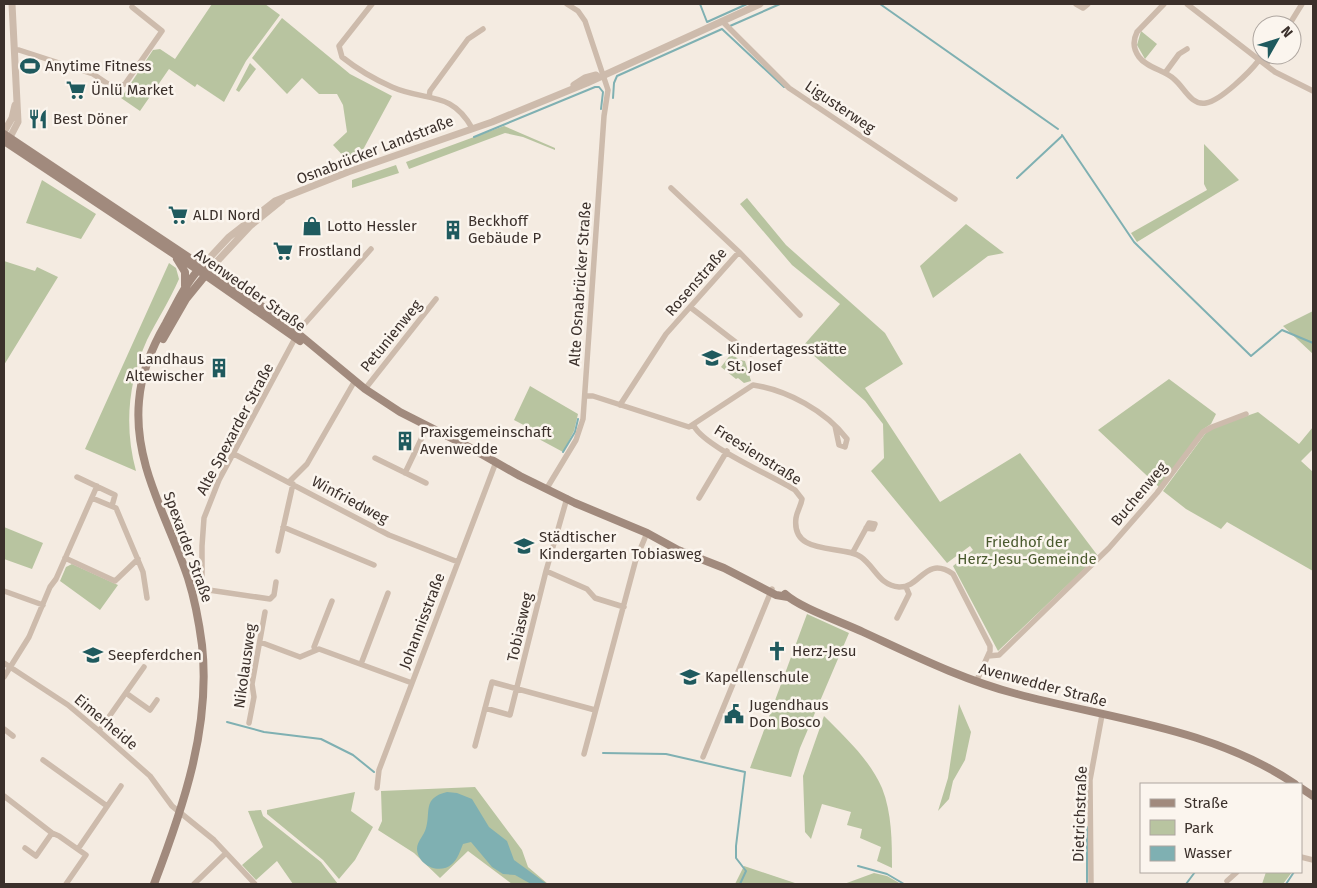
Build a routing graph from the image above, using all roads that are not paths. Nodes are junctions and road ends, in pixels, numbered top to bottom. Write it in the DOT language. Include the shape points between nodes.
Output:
graph roads {
  1 [pos="12,4"];
  2 [pos="372,4"];
  3 [pos="568,4"];
  4 [pos="760,4"];
  5 [pos="1076,4"];
  6 [pos="1088,4"];
  7 [pos="1164,4"];
  8 [pos="1187,4"];
  9 [pos="1302,4"];
  10 [pos="132,7"];
  11 [pos="1196,7"];
  12 [pos="1295,15"];
  13 [pos="722,21"];
  14 [pos="483,29"];
  15 [pos="1188,49"];
  16 [pos="14,50"];
  17 [pos="1252,54"];
  18 [pos="1254,65"];
  19 [pos="1266,65"];
  20 [pos="1165,73"];
  21 [pos="602,74"];
  22 [pos="1313,91"];
  23 [pos="429,97"];
  24 [pos="475,127"];
  25 [pos="6,138"];
  26 [pos="671,188"];
  27 [pos="956,199"];
  28 [pos="282,200"];
  29 [pos="371,249"];
  30 [pos="168,250"];
  31 [pos="739,252"];
  32 [pos="200,268"];
  33 [pos="207,272"];
  34 [pos="186,286"];
  35 [pos="436,299"];
  36 [pos="690,307"];
  37 [pos="800,315"];
  38 [pos="298,336"];
  39 [pos="751,354"];
  40 [pos="353,384"];
  41 [pos="365,389"];
  42 [pos="585,396"];
  43 [pos="620,405"];
  44 [pos="1246,414"];
  45 [pos="140,423"];
  46 [pos="694,426"];
  47 [pos="835,426"];
  48 [pos="425,431"];
  49 [pos="727,452"];
  50 [pos="234,454"];
  51 [pos="479,455"];
  52 [pos="376,458"];
  53 [pos="496,462"];
  54 [pos="405,473"];
  55 [pos="77,477"];
  56 [pos="291,483"];
  57 [pos="426,483"];
  58 [pos="97,486"];
  59 [pos="547,488"];
  60 [pos="92,498"];
  61 [pos="568,498"];
  62 [pos="699,498"];
  63 [pos="112,506"];
  64 [pos="283,527"];
  65 [pos="866,528"];
  66 [pos="647,533"];
  67 [pos="278,551"];
  68 [pos="853,552"];
  69 [pos="65,558"];
  70 [pos="138,559"];
  71 [pos="458,562"];
  72 [pos="374,565"];
  73 [pos="546,571"];
  74 [pos="276,582"];
  75 [pos="906,587"];
  76 [pos="4,590"];
  77 [pos="772,590"];
  78 [pos="388,593"];
  79 [pos="147,598"];
  80 [pos="332,601"];
  81 [pos="43,605"];
  82 [pos="624,607"];
  83 [pos="265,612"];
  84 [pos="897,618"];
  85 [pos="260,642"];
  86 [pos="315,650"];
  87 [pos="988,656"];
  88 [pos="4,663"];
  89 [pos="361,664"];
  90 [pos="11,667"];
  91 [pos="144,667"];
  92 [pos="4,677"];
  93 [pos="976,682"];
  94 [pos="412,684"];
  95 [pos="518,689"];
  96 [pos="126,693"];
  97 [pos="157,700"];
  98 [pos="485,708"];
  99 [pos="595,710"];
  100 [pos="1102,715"];
  101 [pos="249,723"];
  102 [pos="4,729"];
  103 [pos="99,732"];
  104 [pos="13,736"];
  105 [pos="475,746"];
  106 [pos="584,754"];
  107 [pos="703,757"];
  108 [pos="43,760"];
  109 [pos="1293,783"];
  110 [pos="121,786"];
  111 [pos="377,788"];
  112 [pos="1302,789"];
  113 [pos="4,796"];
  114 [pos="1313,796"];
  115 [pos="107,806"];
  116 [pos="180,813"];
  117 [pos="52,833"];
  118 [pos="25,848"];
  119 [pos="78,849"];
  120 [pos="226,853"];
  121 [pos="1236,873"];
  122 [pos="1227,881"];
  123 [pos="252,883"];
  124 [pos="66,884"];
  125 [pos="154,884"];
  126 [pos="194,884"];
  127 [pos="1091,884"];
  1 -- 16 [label="street"];
  2 -- 23 [label="street" via="339,46 342,57 392,87"];
  3 -- 21 [label="street, Alte Osnabrücker Straße" via="585,20"];
  4 -- 13 [label="street, Osnabrücker Landstraße"];
  5 -- 6 [label="street" via="1084,8"];
  7 -- 20 [label="street" via="1137,32 1134,45 1142,61"];
  8 -- 11 [label="street"];
  9 -- 12 [label="street"];
  10 -- 16 [label="street" via="162,30 119,88 93,74"];
  11 -- 17 [label="street"];
  13 -- 21 [label="street, Osnabrücker Landstraße"];
  13 -- 27 [label="street, Ligusterweg" via="789,88"];
  14 -- 23 [label="street" via="468,39 430,91"];
  15 -- 20 [label="street" via="1179,54"];
  16 -- 25 [label="street" via="18,122"];
  18 -- 20 [label="street" via="1228,89 1205,104 1193,100"];
  19 -- 22 [label="street"];
  21 -- 24 [label="street, Osnabrücker Landstraße" via="583,79 568,89 508,114 490,118"];
  21 -- 42 [label="street, Alte Osnabrücker Straße" via="608,90"];
  23 -- 24 [label="street" via="460,109"];
  24 -- 28 [label="street, Osnabrücker Landstraße" via="348,172"];
  25 -- 30 [label="main road, Avenwedder Straße"];
  25 -- 32 [label="main road, Avenwedder Straße"];
  26 -- 31 [label="street, Rosenstraße"];
  28 -- 32 [label="street, Osnabrücker Landstraße" via="275,201 253,216"];
  28 -- 33 [label="street, Osnabrücker Landstraße" via="250,226"];
  29 -- 38 [label="street, Alte Spexarder Straße"];
  30 -- 32 [label="main road, Avenwedder Straße"];
  30 -- 34 [label="main road" via="184,268"];
  31 -- 36 [label="street, Rosenstraße"];
  31 -- 37 [label="street"];
  32 -- 33 [label="main road, Avenwedder Straße"];
  32 -- 34 [label="main road, Spexarder Straße"];
  33 -- 38 [label="main road, Avenwedder Straße"];
  33 -- 45 [label="main road, Spexarder Straße" via="186,299 159,346 148,377"];
  34 -- 45 [label="main road, Spexarder Straße" via="149,357 139,396"];
  35 -- 41 [label="street, Petunienweg"];
  36 -- 39 [label="street"];
  36 -- 43 [label="street, Rosenstraße" via="666,334"];
  38 -- 40 [label="main road, Avenwedder Straße"];
  38 -- 41 [label="main road, Avenwedder Straße"];
  38 -- 50 [label="street, Alte Spexarder Straße"];
  40 -- 48 [label="main road, Avenwedder Straße"];
  40 -- 56 [label="street" via="308,464"];
  41 -- 51 [label="main road, Avenwedder Straße"];
  42 -- 43 [label="street, Freesienstraße"];
  42 -- 59 [label="street, Alte Osnabrücker Straße" via="580,434"];
  43 -- 46 [label="street, Freesienstraße" via="684,427"];
  44 -- 87 [label="street, Buchenweg" via="1203,432 1157,493 1076,581 998,655"];
  45 -- 116 [label="main road, Spexarder Straße" via="146,469 187,578 202,646 202,714"];
  46 -- 47 [label="street" via="744,388 753,385 806,404"];
  46 -- 49 [label="street, Freesienstraße" via="697,432"];
  48 -- 51 [label="main road, Avenwedder Straße"];
  48 -- 54 [label="street"];
  49 -- 62 [label="street"];
  49 -- 68 [label="street, Freesienstraße" via="800,494 802,500 796,520 806,541 828,550"];
  50 -- 56 [label="street, Winfriedweg"];
  50 -- 74 [label="street, Alte Spexarder Straße" via="219,480 204,518 201,586 206,590 270,599"];
  51 -- 53 [label="main road, Avenwedder Straße"];
  52 -- 54 [label="street"];
  53 -- 59 [label="main road, Avenwedder Straße"];
  53 -- 71 [label="street, Johannisstraße"];
  54 -- 57 [label="street"];
  55 -- 58 [label="street"];
  56 -- 64 [label="street"];
  56 -- 71 [label="street, Winfriedweg" via="389,535"];
  58 -- 60 [label="street"];
  58 -- 63 [label="street" via="115,495"];
  59 -- 61 [label="main road, Avenwedder Straße"];
  60 -- 63 [label="street"];
  60 -- 69 [label="street"];
  61 -- 66 [label="main road, Avenwedder Straße"];
  61 -- 73 [label="street, Tobiasweg"];
  63 -- 70 [label="street" via="116,508"];
  64 -- 67 [label="street"];
  64 -- 72 [label="street"];
  65 -- 68 [label="street"];
  66 -- 77 [label="main road, Avenwedder Straße" via="678,550"];
  66 -- 82 [label="street" via="636,559"];
  68 -- 75 [label="street" via="866,560 888,585"];
  69 -- 70 [label="street" via="115,581"];
  69 -- 81 [label="street"];
  70 -- 79 [label="street"];
  71 -- 94 [label="street, Johannisstraße"];
  73 -- 82 [label="street" via="587,589 595,598"];
  73 -- 95 [label="street, Tobiasweg"];
  75 -- 84 [label="street" via="909,594"];
  75 -- 87 [label="street" via="932,568 946,569 953,574 988,640"];
  76 -- 81 [label="street"];
  77 -- 93 [label="main road, Avenwedder Straße"];
  77 -- 107 [label="street"];
  78 -- 89 [label="street"];
  80 -- 86 [label="street"];
  81 -- 90 [label="street"];
  82 -- 99 [label="street"];
  83 -- 85 [label="street, Nikolausweg"];
  85 -- 86 [label="street" via="300,657"];
  85 -- 101 [label="street, Nikolausweg"];
  86 -- 89 [label="street"];
  87 -- 93 [label="street"];
  88 -- 90 [label="street, Eimerheide"];
  89 -- 94 [label="street"];
  90 -- 92 [label="street"];
  90 -- 103 [label="street, Eimerheide" via="68,705"];
  91 -- 96 [label="street"];
  93 -- 100 [label="main road, Avenwedder Straße"];
  94 -- 111 [label="street, Johannisstraße" via="379,770"];
  95 -- 98 [label="street, Tobiasweg" via="510,714"];
  95 -- 98 [label="street" via="492,682"];
  95 -- 99 [label="street"];
  96 -- 97 [label="street" via="150,710"];
  96 -- 103 [label="street"];
  98 -- 105 [label="street"];
  99 -- 106 [label="street"];
  100 -- 109 [label="main road, Avenwedder Straße" via="1216,744 1261,763"];
  100 -- 127 [label="street, Dietrichstraße" via="1090,780"];
  102 -- 104 [label="street"];
  103 -- 116 [label="street, Eimerheide" via="150,776"];
  108 -- 115 [label="street"];
  110 -- 115 [label="street"];
  112 -- 114 [label="main road"];
  113 -- 117 [label="street"];
  115 -- 119 [label="street"];
  116 -- 120 [label="street, Eimerheide"];
  116 -- 125 [label="main road, Spexarder Straße"];
  117 -- 118 [label="street" via="36,856"];
  117 -- 119 [label="street"];
  119 -- 124 [label="street" via="86,855"];
  120 -- 123 [label="street, Eimerheide"];
  120 -- 126 [label="street"];
  121 -- 122 [label="street"];
}
